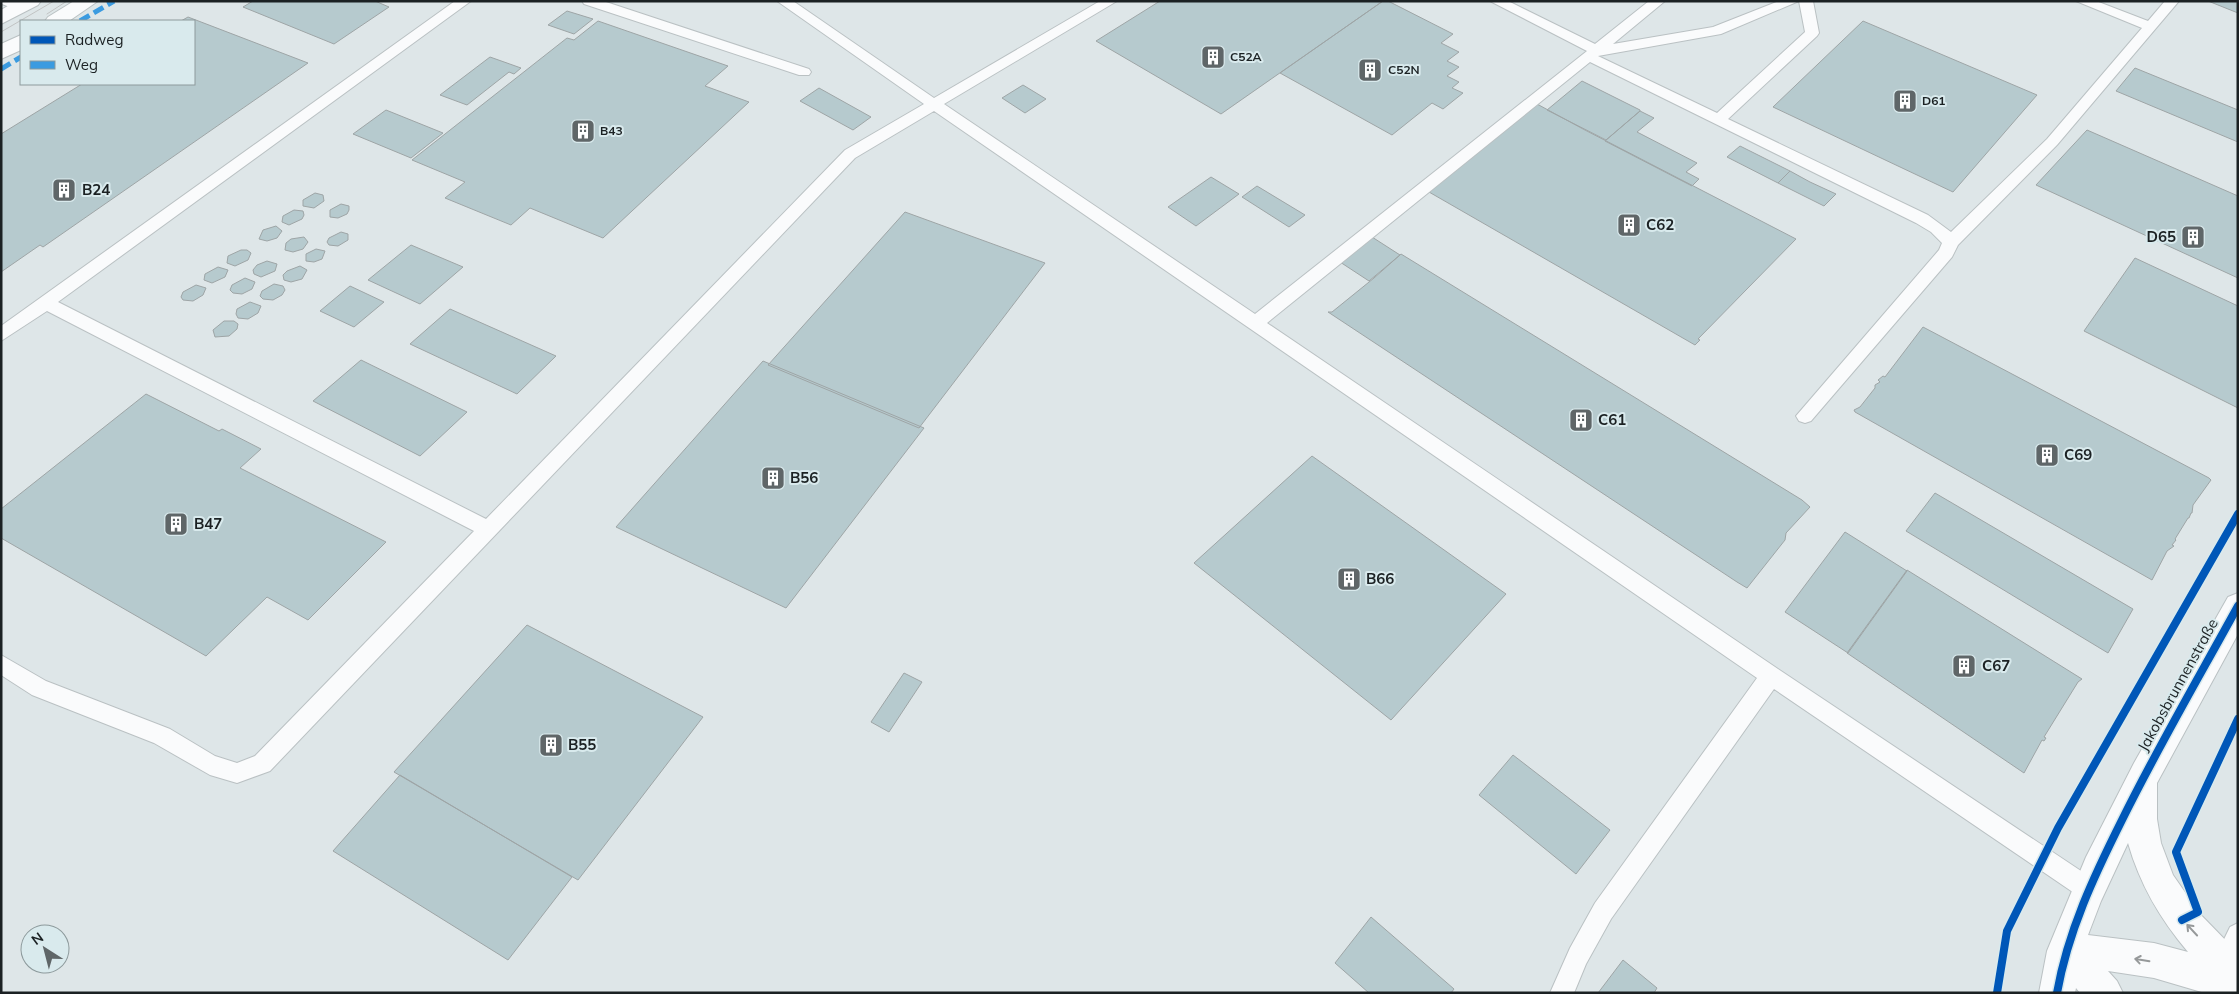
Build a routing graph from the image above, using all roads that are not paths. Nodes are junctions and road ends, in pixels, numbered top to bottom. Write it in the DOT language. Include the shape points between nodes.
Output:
graph roads {
  1 [pos="88,1"];
  2 [pos="464,1"];
  3 [pos="589,1"];
  4 [pos="784,1"];
  5 [pos="1110,1"];
  6 [pos="1497,1"];
  7 [pos="1658,1"];
  8 [pos="1792,1"];
  9 [pos="1806,1"];
  10 [pos="2083,1"];
  11 [pos="2172,1"];
  12 [pos="19,3"];
  13 [pos="1,18"];
  14 [pos="57,20"];
  15 [pos="2149,26"];
  16 [pos="20,42"];
  17 [pos="1,53"];
  18 [pos="1594,54"];
  19 [pos="804,72"];
  20 [pos="934,104"];
  21 [pos="1718,120"];
  22 [pos="1951,242"];
  23 [pos="46,303"];
  24 [pos="1255,323"];
  25 [pos="1,335"];
  26 [pos="1805,416"];
  27 [pos="489,530"];
  28 [pos="2238,606"];
  29 [pos="1,664"];
  30 [pos="1771,676"];
  31 [pos="2142,778"];
  32 [pos="2088,889"];
  33 [pos="2064,951"];
  34 [pos="2234,967"];
  35 [pos="1562,993"];
  36 [pos="2057,993"];
  37 [pos="2105,993"];
  1 -- 14 [label="street"];
  2 -- 23 [label="lane"];
  3 -- 19 [label="lane"];
  4 -- 20 [label="lane"];
  5 -- 20 [label="lane"];
  6 -- 18 [label="lane"];
  7 -- 18 [label="lane"];
  8 -- 18 [label="lane" via="1716,31"];
  9 -- 21 [label="lane" via="1812,32"];
  10 -- 15 [label="lane"];
  11 -- 15 [label="lane"];
  12 -- 13 [label="street"];
  15 -- 22 [label="lane" via="2052,142"];
  16 -- 17 [label="street"];
  18 -- 21 [label="lane"];
  18 -- 24 [label="lane"];
  20 -- 24 [label="lane"];
  20 -- 27 [label="lane" via="850,154"];
  21 -- 22 [label="lane" via="1922,219"];
  22 -- 26 [label="lane" via="1946,253"];
  23 -- 25 [label="lane"];
  23 -- 27 [label="lane"];
  24 -- 30 [label="lane"];
  27 -- 29 [label="lane" via="284,744 262,764 237,774 210,765 162,736 39,688"];
  28 -- 31 [label="street, Jakobsbrunnenstraße"];
  30 -- 32 [label="lane"];
  30 -- 35 [label="lane" via="1603,911"];
  31 -- 32 [label="street, Jakobsbrunnenstraße"];
  34 -- 31 [label="street, one-way" via="2182,920 2154,874 2141,820"];
  32 -- 33 [label="street, Jakobsbrunnenstraße"];
  34 -- 33 [label="street, one-way" via="2200,973 2092,952"];
  33 -- 36 [label="street, Jakobsbrunnenstraße"];
  33 -- 37 [label="street"];
}
